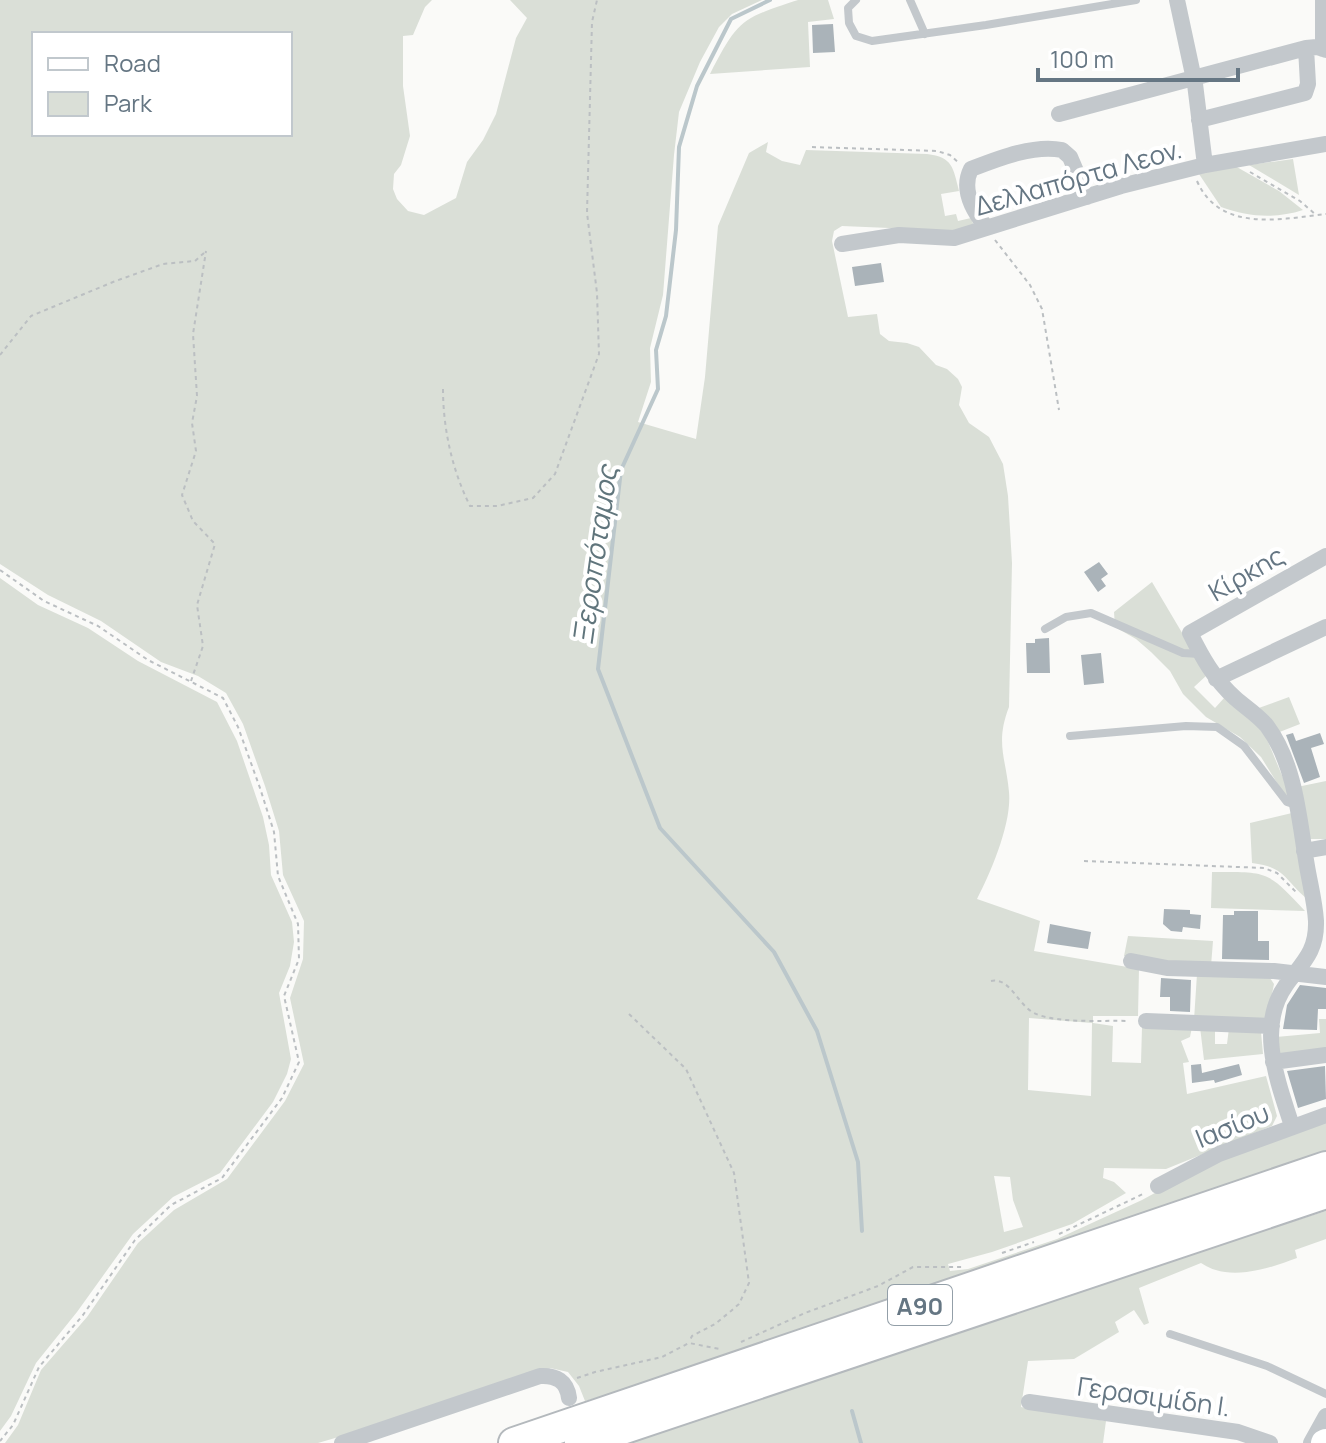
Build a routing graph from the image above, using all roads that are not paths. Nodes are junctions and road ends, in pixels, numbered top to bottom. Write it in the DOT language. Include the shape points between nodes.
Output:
graph roads {
  1 [pos="856,0"];
  2 [pos="910,0"];
  3 [pos="1136,0"];
  4 [pos="1177,0"];
  5 [pos="1323,0"];
  6 [pos="1324,26"];
  7 [pos="925,34"];
  8 [pos="1318,49"];
  9 [pos="1193,76"];
  10 [pos="1059,114"];
  11 [pos="1199,120"];
  12 [pos="1326,144"];
  13 [pos="1199,167"];
  14 [pos="1087,197"];
  15 [pos="986,227"];
  16 [pos="842,244"];
  17 [pos="1326,556"];
  18 [pos="1326,627"];
  19 [pos="1045,629"];
  20 [pos="1201,654"];
  21 [pos="1216,679"];
  22 [pos="1070,736"];
  23 [pos="1297,806"];
  24 [pos="1326,847"];
  25 [pos="1304,851"];
  26 [pos="1319,917"];
  27 [pos="1131,961"];
  28 [pos="1296,974"];
  29 [pos="1326,977"];
  30 [pos="1146,1021"];
  31 [pos="1272,1026"];
  32 [pos="1326,1055"];
  33 [pos="1273,1062"];
  34 [pos="1326,1115"];
  35 [pos="1292,1126"];
  36 [pos="1326,1167"];
  37 [pos="1158,1186"];
  38 [pos="1326,1193"];
  39 [pos="1170,1334"];
  40 [pos="567,1392"];
  41 [pos="1326,1394"];
  42 [pos="1029,1402"];
  43 [pos="1326,1416"];
  44 [pos="342,1443"];
  45 [pos="514,1443"];
  46 [pos="580,1443"];
  47 [pos="1270,1443"];
  48 [pos="1311,1443"];
  1 -- 7 [label="lane" via="847,13 859,39"];
  2 -- 7 [label="lane"];
  3 -- 7 [label="lane"];
  4 -- 9 [label="street"];
  5 -- 6 [label="street"];
  6 -- 8 [label="street"];
  8 -- 9 [label="street"];
  8 -- 11 [label="street" via="1305,93"];
  9 -- 10 [label="street"];
  9 -- 11 [label="street"];
  11 -- 13 [label="street"];
  12 -- 13 [label="street, Δελλαπόρτα Λεον."];
  13 -- 14 [label="street, Δελλαπόρτα Λεον."];
  14 -- 15 [label="street, Δελλαπόρτα Λεον."];
  14 -- 15 [label="street" via="1062,150 1034,150 995,160 969,171 967,191"];
  15 -- 16 [label="street, Δελλαπόρτα Λεον." via="954,238 899,235"];
  17 -- 20 [label="street, Κίρκης" via="1190,633"];
  18 -- 21 [label="street"];
  19 -- 20 [label="lane" via="1066,617 1091,613 1183,653"];
  20 -- 21 [label="street"];
  21 -- 23 [label="street" via="1266,725 1283,758"];
  22 -- 23 [label="lane" via="1217,727 1244,746 1287,802"];
  23 -- 25 [label="street"];
  24 -- 25 [label="street"];
  25 -- 26 [label="street"];
  26 -- 28 [label="street" via="1311,951"];
  27 -- 28 [label="street" via="1181,969"];
  28 -- 29 [label="street"];
  28 -- 31 [label="street" via="1278,1001"];
  30 -- 31 [label="street"];
  31 -- 33 [label="street"];
  32 -- 33 [label="street"];
  33 -- 35 [label="street"];
  34 -- 35 [label="street, Ιασίου"];
  35 -- 37 [label="street, Ιασίου" via="1219,1154"];
  36 -- 45 [label="highway, Α90"];
  38 -- 46 [label="highway, Α90"];
  39 -- 41 [label="lane" via="1267,1366"];
  40 -- 44 [label="street" via="554,1377 540,1376"];
  42 -- 47 [label="street, Γερασιμίδη Ι." via="1227,1430"];
  43 -- 48 [label="street"];
}
